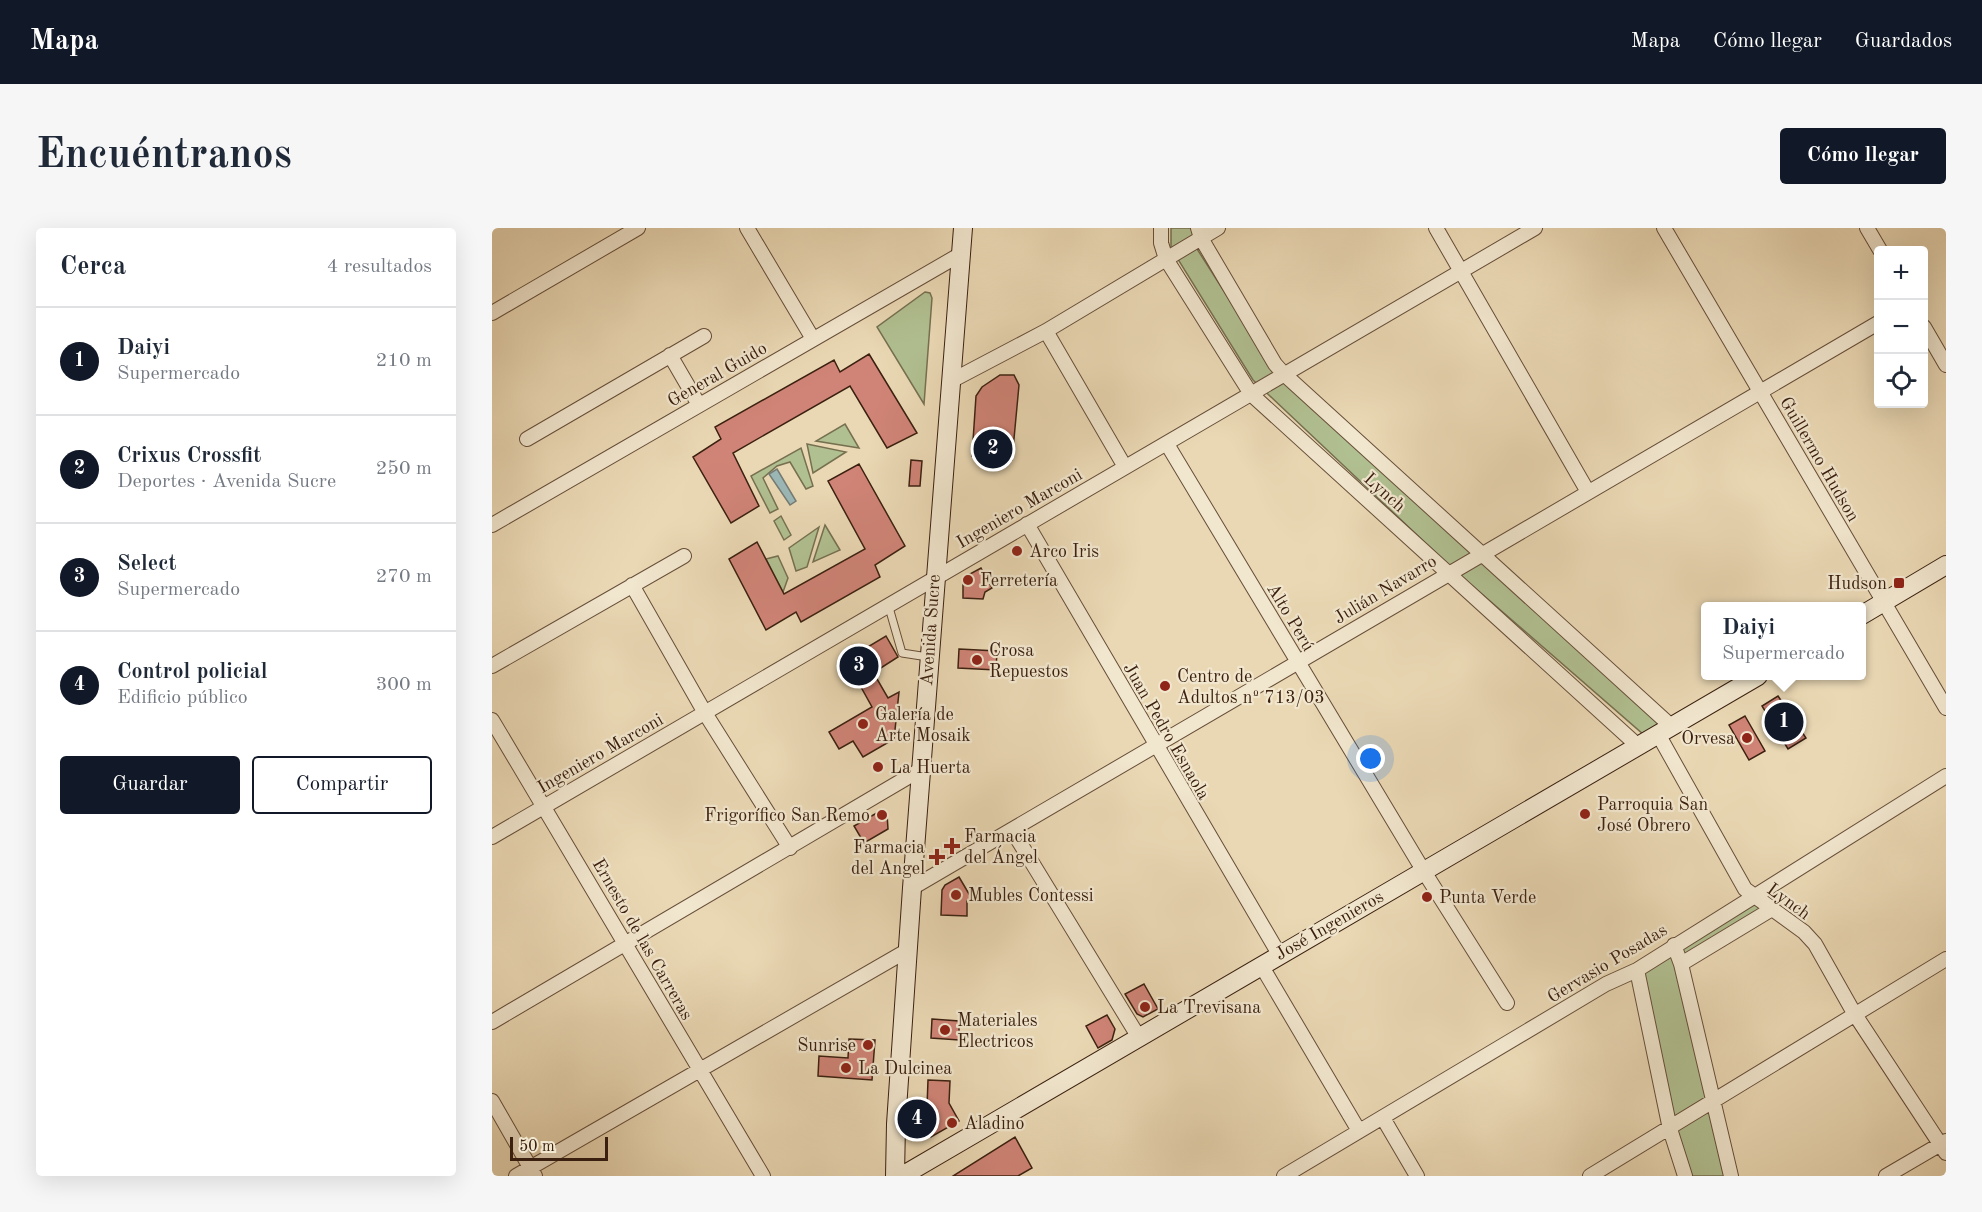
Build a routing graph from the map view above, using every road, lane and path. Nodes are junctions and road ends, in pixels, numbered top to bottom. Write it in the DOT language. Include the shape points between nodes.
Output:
graph roads {
  1 [pos="638,228"];
  2 [pos="747,228"];
  3 [pos="963,228"];
  4 [pos="1161,228"];
  5 [pos="1218,228"];
  6 [pos="1436,228"];
  7 [pos="1534,228"];
  8 [pos="1664,228"];
  9 [pos="1867,228"];
  10 [pos="1200,233"];
  11 [pos="1878,246"];
  12 [pos="960,254"];
  13 [pos="1166,259"];
  14 [pos="1461,272"];
  15 [pos="492,313"];
  16 [pos="1874,325"];
  17 [pos="1046,331"];
  18 [pos="1928,335"];
  19 [pos="704,336"];
  20 [pos="813,339"];
  21 [pos="670,355"];
  22 [pos="1946,365"];
  23 [pos="1284,374"];
  24 [pos="951,381"];
  25 [pos="1760,392"];
  26 [pos="1251,394"];
  27 [pos="699,405"];
  28 [pos="527,439"];
  29 [pos="1167,444"];
  30 [pos="1125,467"];
  31 [pos="1588,492"];
  32 [pos="1027,524"];
  33 [pos="492,525"];
  34 [pos="1482,553"];
  35 [pos="684,556"];
  36 [pos="1946,565"];
  37 [pos="1448,573"];
  38 [pos="934,577"];
  39 [pos="632,585"];
  40 [pos="1884,602"];
  41 [pos="888,604"];
  42 [pos="1866,613"];
  43 [pos="928,657"];
  44 [pos="1297,662"];
  45 [pos="492,666"];
  46 [pos="1749,680"];
  47 [pos="1946,708"];
  48 [pos="705,713"];
  49 [pos="492,720"];
  50 [pos="1664,730"];
  51 [pos="1155,745"];
  52 [pos="1637,745"];
  53 [pos="920,771"];
  54 [pos="1946,776"];
  55 [pos="544,806"];
  56 [pos="1012,830"];
  57 [pos="492,837"];
  58 [pos="790,848"];
  59 [pos="1423,870"];
  60 [pos="912,888"];
  61 [pos="1752,896"];
  62 [pos="1772,909"];
  63 [pos="624,943"];
  64 [pos="1674,945"];
  65 [pos="908,950"];
  66 [pos="1279,954"];
  67 [pos="1946,959"];
  68 [pos="1681,964"];
  69 [pos="1261,965"];
  70 [pos="1636,970"];
  71 [pos="1507,1003"];
  72 [pos="1854,1013"];
  73 [pos="492,1022"];
  74 [pos="1138,1036"];
  75 [pos="699,1068"];
  76 [pos="1711,1100"];
  77 [pos="492,1101"];
  78 [pos="1383,1118"];
  79 [pos="1670,1129"];
  80 [pos="1359,1131"];
  81 [pos="1944,1146"];
  82 [pos="533,1172"];
  83 [pos="516,1176"];
  84 [pos="764,1176"];
  85 [pos="895,1176"];
  86 [pos="902,1176"];
  87 [pos="1284,1176"];
  88 [pos="1418,1176"];
  89 [pos="1590,1176"];
  90 [pos="1685,1176"];
  91 [pos="1731,1176"];
  92 [pos="1886,1176"];
  1 -- 15 [label="street"];
  2 -- 20 [label="street"];
  3 -- 12 [label="street, Avenida Sucre"];
  4 -- 13 [label="street, Lynch"];
  5 -- 10 [label="street"];
  6 -- 14 [label="street"];
  7 -- 14 [label="street, Ingeniero Marconi"];
  8 -- 25 [label="street, Guillermo Hudson"];
  9 -- 11 [label="street"];
  10 -- 13 [label="street"];
  10 -- 23 [label="street, Lynch"];
  12 -- 20 [label="street, General Guido"];
  12 -- 24 [label="street, Avenida Sucre"];
  13 -- 17 [label="street"];
  13 -- 26 [label="street, Lynch"];
  14 -- 23 [label="street, Ingeniero Marconi"];
  14 -- 31 [label="street"];
  16 -- 25 [label="street, Julián Navarro"];
  17 -- 24 [label="street"];
  17 -- 30 [label="street"];
  18 -- 22 [label="street"];
  19 -- 21 [label="street"];
  20 -- 27 [label="street, General Guido"];
  21 -- 27 [label="street"];
  21 -- 28 [label="street"];
  23 -- 26 [label="street, Ingeniero Marconi"];
  23 -- 34 [label="street, Lynch"];
  24 -- 38 [label="street, Avenida Sucre"];
  25 -- 31 [label="street, Julián Navarro"];
  25 -- 40 [label="street, Guillermo Hudson"];
  26 -- 29 [label="street, Ingeniero Marconi"];
  26 -- 37 [label="street, Lynch"];
  27 -- 33 [label="street, General Guido"];
  29 -- 30 [label="street, Ingeniero Marconi"];
  29 -- 44 [label="street, Alto Perú"];
  30 -- 32 [label="street, Ingeniero Marconi"];
  31 -- 34 [label="street, Julián Navarro"];
  32 -- 38 [label="street, Ingeniero Marconi"];
  32 -- 51 [label="street, Juan Pedro Esnaola"];
  34 -- 37 [label="street, Julián Navarro"];
  34 -- 50 [label="street, Lynch"];
  35 -- 39 [label="street"];
  36 -- 40 [label="street"];
  37 -- 44 [label="street, Julián Navarro"];
  37 -- 52 [label="street, Lynch"];
  38 -- 41 [label="street, Ingeniero Marconi"];
  38 -- 43 [label="street, Avenida Sucre"];
  39 -- 45 [label="street"];
  39 -- 48 [label="street"];
  40 -- 42 [label="street"];
  40 -- 47 [label="street, Guillermo Hudson"];
  41 -- 43 [label="lane" via="902,653"];
  41 -- 48 [label="street, Ingeniero Marconi"];
  43 -- 53 [label="street, Avenida Sucre"];
  44 -- 51 [label="street, Julián Navarro"];
  44 -- 59 [label="street, Alto Perú"];
  46 -- 50 [label="street, José Ingenieros"];
  48 -- 55 [label="street, Ingeniero Marconi"];
  48 -- 58 [label="street"];
  49 -- 55 [label="street, Ernesto de las Carreras"];
  50 -- 52 [label="street, José Ingenieros"];
  50 -- 61 [label="street, Lynch"];
  51 -- 56 [label="street, Julián Navarro"];
  51 -- 66 [label="street, Juan Pedro Esnaola"];
  52 -- 59 [label="street, José Ingenieros"];
  53 -- 58 [label="street"];
  53 -- 60 [label="street, Avenida Sucre"];
  54 -- 61 [label="street, Gervasio Posadas"];
  55 -- 57 [label="street, Ingeniero Marconi"];
  55 -- 63 [label="street, Ernesto de las Carreras"];
  56 -- 60 [label="street, Julián Navarro"];
  56 -- 74 [label="street"];
  58 -- 63 [label="street"];
  59 -- 66 [label="street, José Ingenieros"];
  59 -- 71 [label="street, Alto Perú"];
  60 -- 65 [label="street, Avenida Sucre"];
  61 -- 62 [label="street, Lynch"];
  61 -- 64 [label="street, Gervasio Posadas"];
  62 -- 68 [label="street"];
  62 -- 72 [label="street, Lynch" via="1815,945"];
  63 -- 73 [label="street"];
  63 -- 75 [label="street, Ernesto de las Carreras"];
  64 -- 68 [label="street"];
  64 -- 70 [label="street, Gervasio Posadas"];
  65 -- 75 [label="street"];
  65 -- 85 [label="street, Avenida Sucre"];
  66 -- 69 [label="street, José Ingenieros"];
  67 -- 72 [label="street"];
  68 -- 76 [label="street"];
  69 -- 74 [label="street, José Ingenieros"];
  69 -- 80 [label="street"];
  70 -- 78 [label="street, Gervasio Posadas" via="1606,984"];
  70 -- 79 [label="street"];
  72 -- 76 [label="street"];
  72 -- 81 [label="street, Lynch"];
  74 -- 86 [label="street, José Ingenieros"];
  75 -- 82 [label="street"];
  75 -- 84 [label="street, Ernesto de las Carreras"];
  76 -- 79 [label="street"];
  76 -- 91 [label="street"];
  77 -- 82 [label="street"];
  78 -- 80 [label="street, Gervasio Posadas"];
  78 -- 88 [label="street"];
  79 -- 89 [label="street"];
  79 -- 90 [label="street"];
  80 -- 87 [label="street, Gervasio Posadas"];
  81 -- 92 [label="street"];
  82 -- 83 [label="street"];
}
